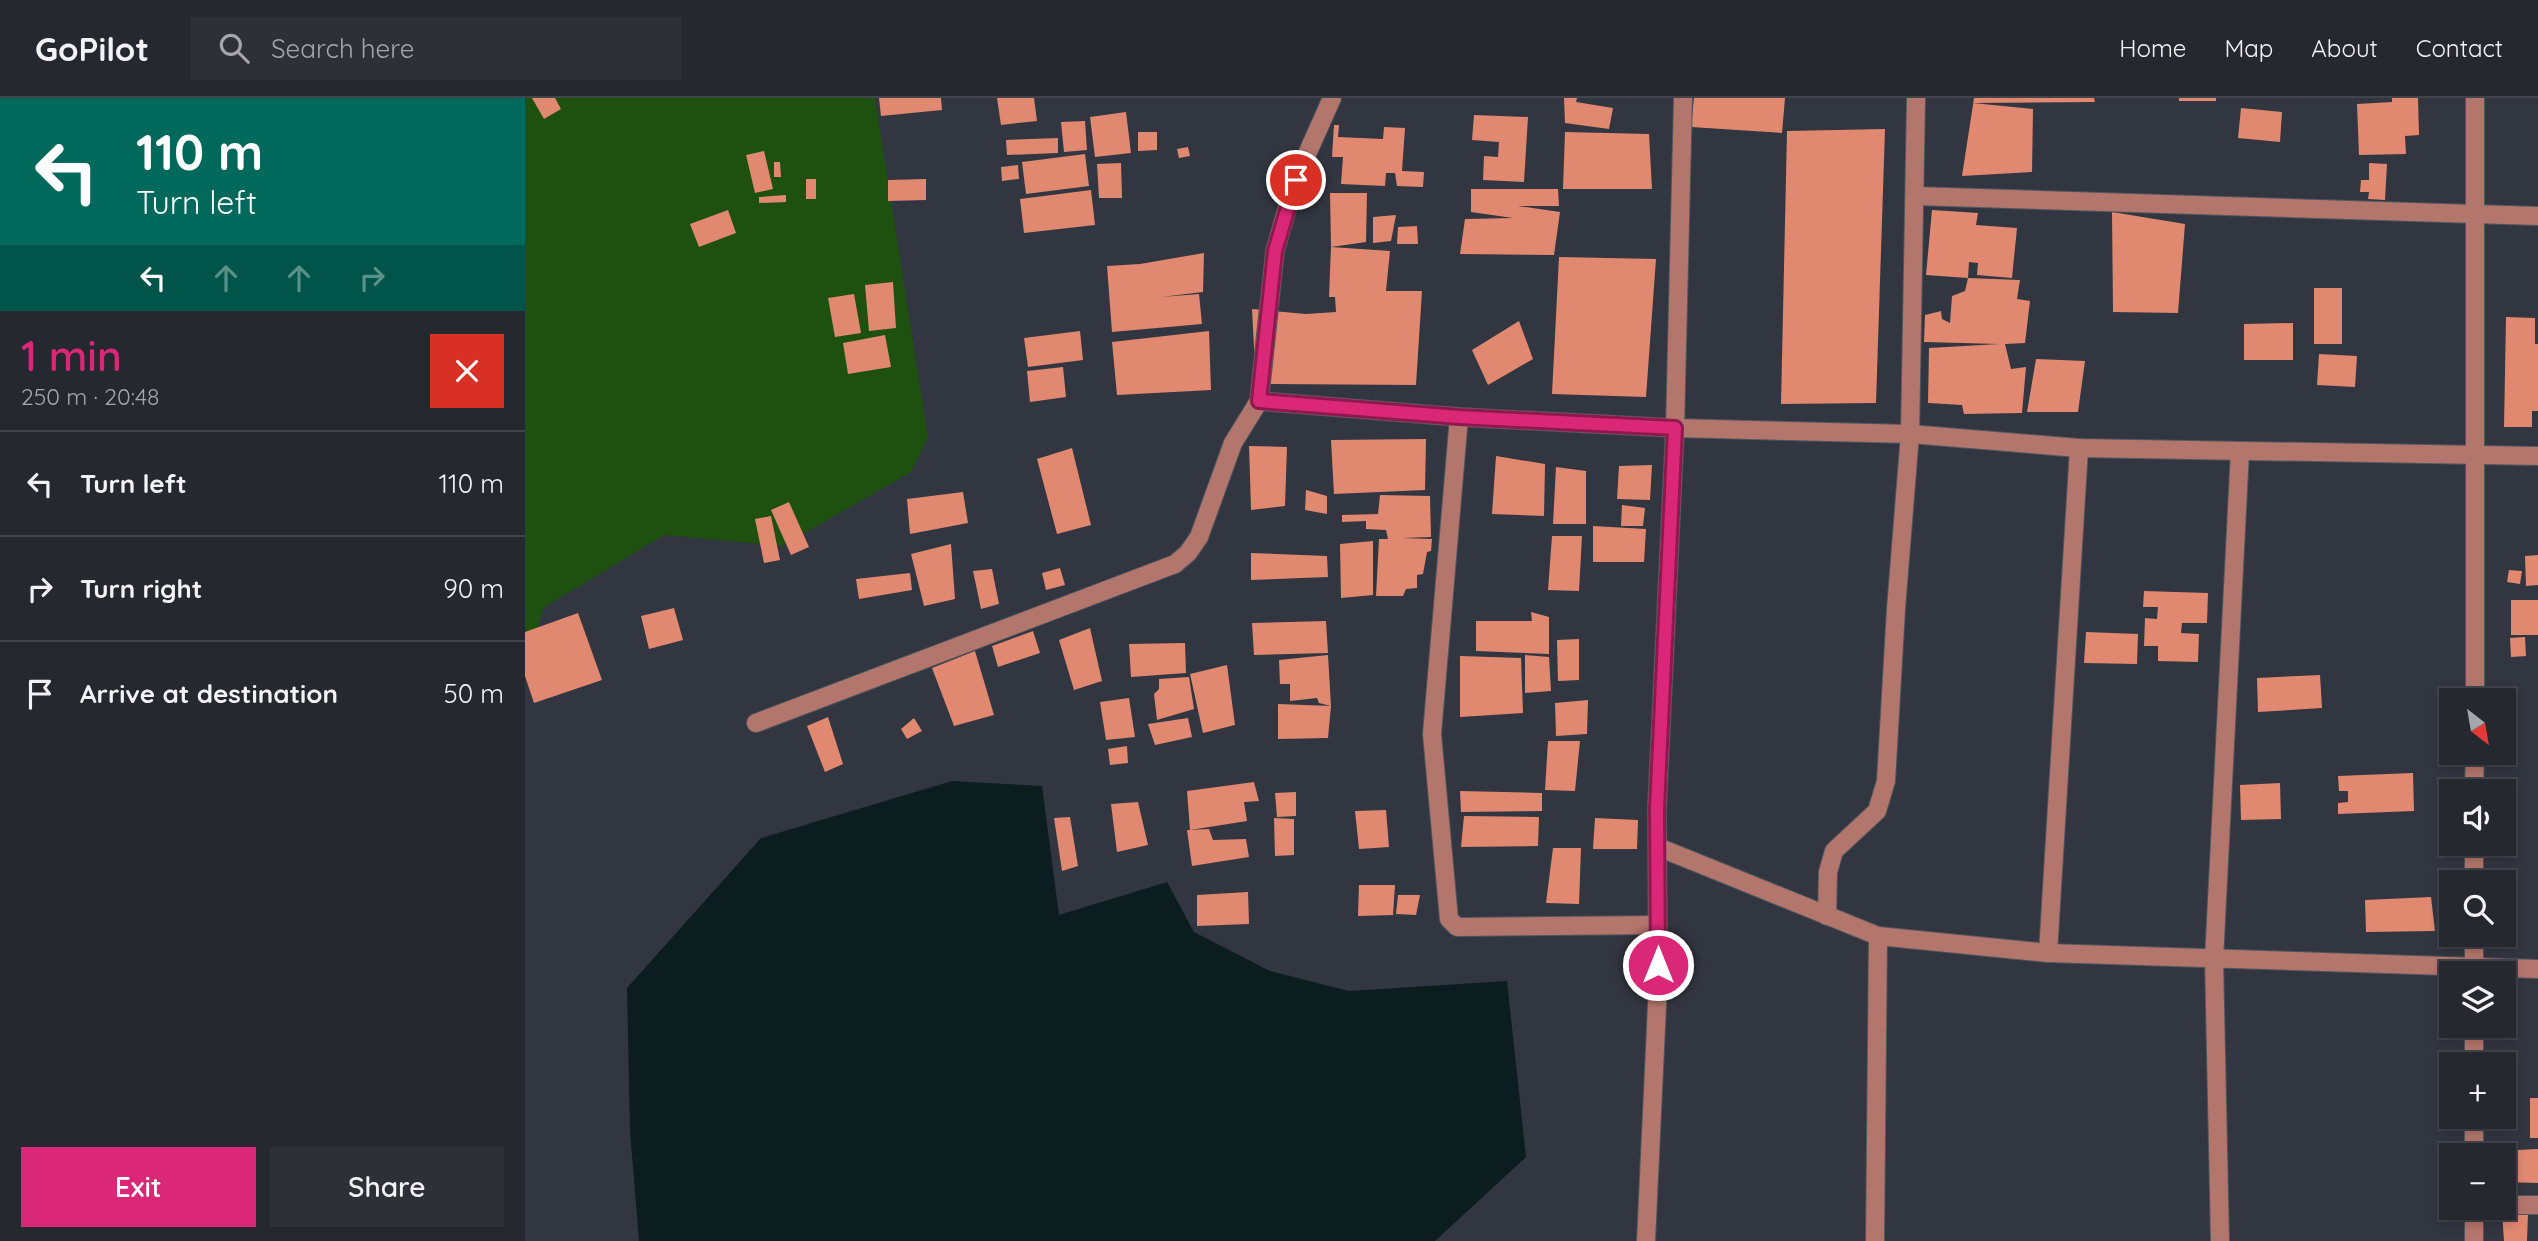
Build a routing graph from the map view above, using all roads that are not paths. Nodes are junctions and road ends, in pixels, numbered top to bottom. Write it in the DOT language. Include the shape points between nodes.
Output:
graph roads {
  1 [pos="1332,98"];
  2 [pos="1683,98"];
  3 [pos="1916,98"];
  4 [pos="2475,98"];
  5 [pos="1915,196"];
  6 [pos="2475,215"];
  7 [pos="2538,216"];
  8 [pos="1259,401"];
  9 [pos="1459,417"];
  10 [pos="1675,428"];
  11 [pos="1910,434"];
  12 [pos="2079,448"];
  13 [pos="2240,451"];
  14 [pos="2475,454"];
  15 [pos="2538,456"];
  16 [pos="2475,688"];
  17 [pos="756,723"];
  18 [pos="1658,847"];
  19 [pos="1826,916"];
  20 [pos="1658,925"];
  21 [pos="1878,936"];
  22 [pos="2048,953"];
  23 [pos="2214,958"];
  24 [pos="2439,968"];
  25 [pos="2516,969"];
  26 [pos="2538,969"];
  27 [pos="2516,1205"];
  28 [pos="2538,1205"];
  29 [pos="2474,1220"];
  30 [pos="1646,1241"];
  31 [pos="1875,1241"];
  32 [pos="2220,1241"];
  33 [pos="2474,1241"];
  1 -- 8 [label="street" via="1296,180 1275,251"];
  2 -- 10 [label="street"];
  3 -- 5 [label="street"];
  4 -- 6 [label="street"];
  5 -- 6 [label="street"];
  5 -- 11 [label="street"];
  6 -- 7 [label="street"];
  6 -- 14 [label="street"];
  8 -- 9 [label="street"];
  8 -- 17 [label="street" via="1233,443 1199,537 1175,564"];
  9 -- 10 [label="street"];
  9 -- 20 [label="street" via="1432,734 1449,919 1457,927"];
  10 -- 11 [label="street"];
  10 -- 18 [label="street"];
  11 -- 12 [label="street"];
  11 -- 19 [label="street" via="1886,781 1877,811 1833,851"];
  12 -- 13 [label="street"];
  12 -- 22 [label="street"];
  13 -- 14 [label="street"];
  13 -- 23 [label="street"];
  14 -- 15 [label="street"];
  14 -- 16 [label="street"];
  18 -- 19 [label="street"];
  18 -- 20 [label="street"];
  19 -- 21 [label="street"];
  20 -- 30 [label="street"];
  21 -- 22 [label="street"];
  21 -- 31 [label="street"];
  22 -- 23 [label="street"];
  23 -- 24 [label="street"];
  23 -- 32 [label="street"];
  25 -- 26 [label="street"];
  27 -- 28 [label="street"];
  29 -- 33 [label="street"];
}
